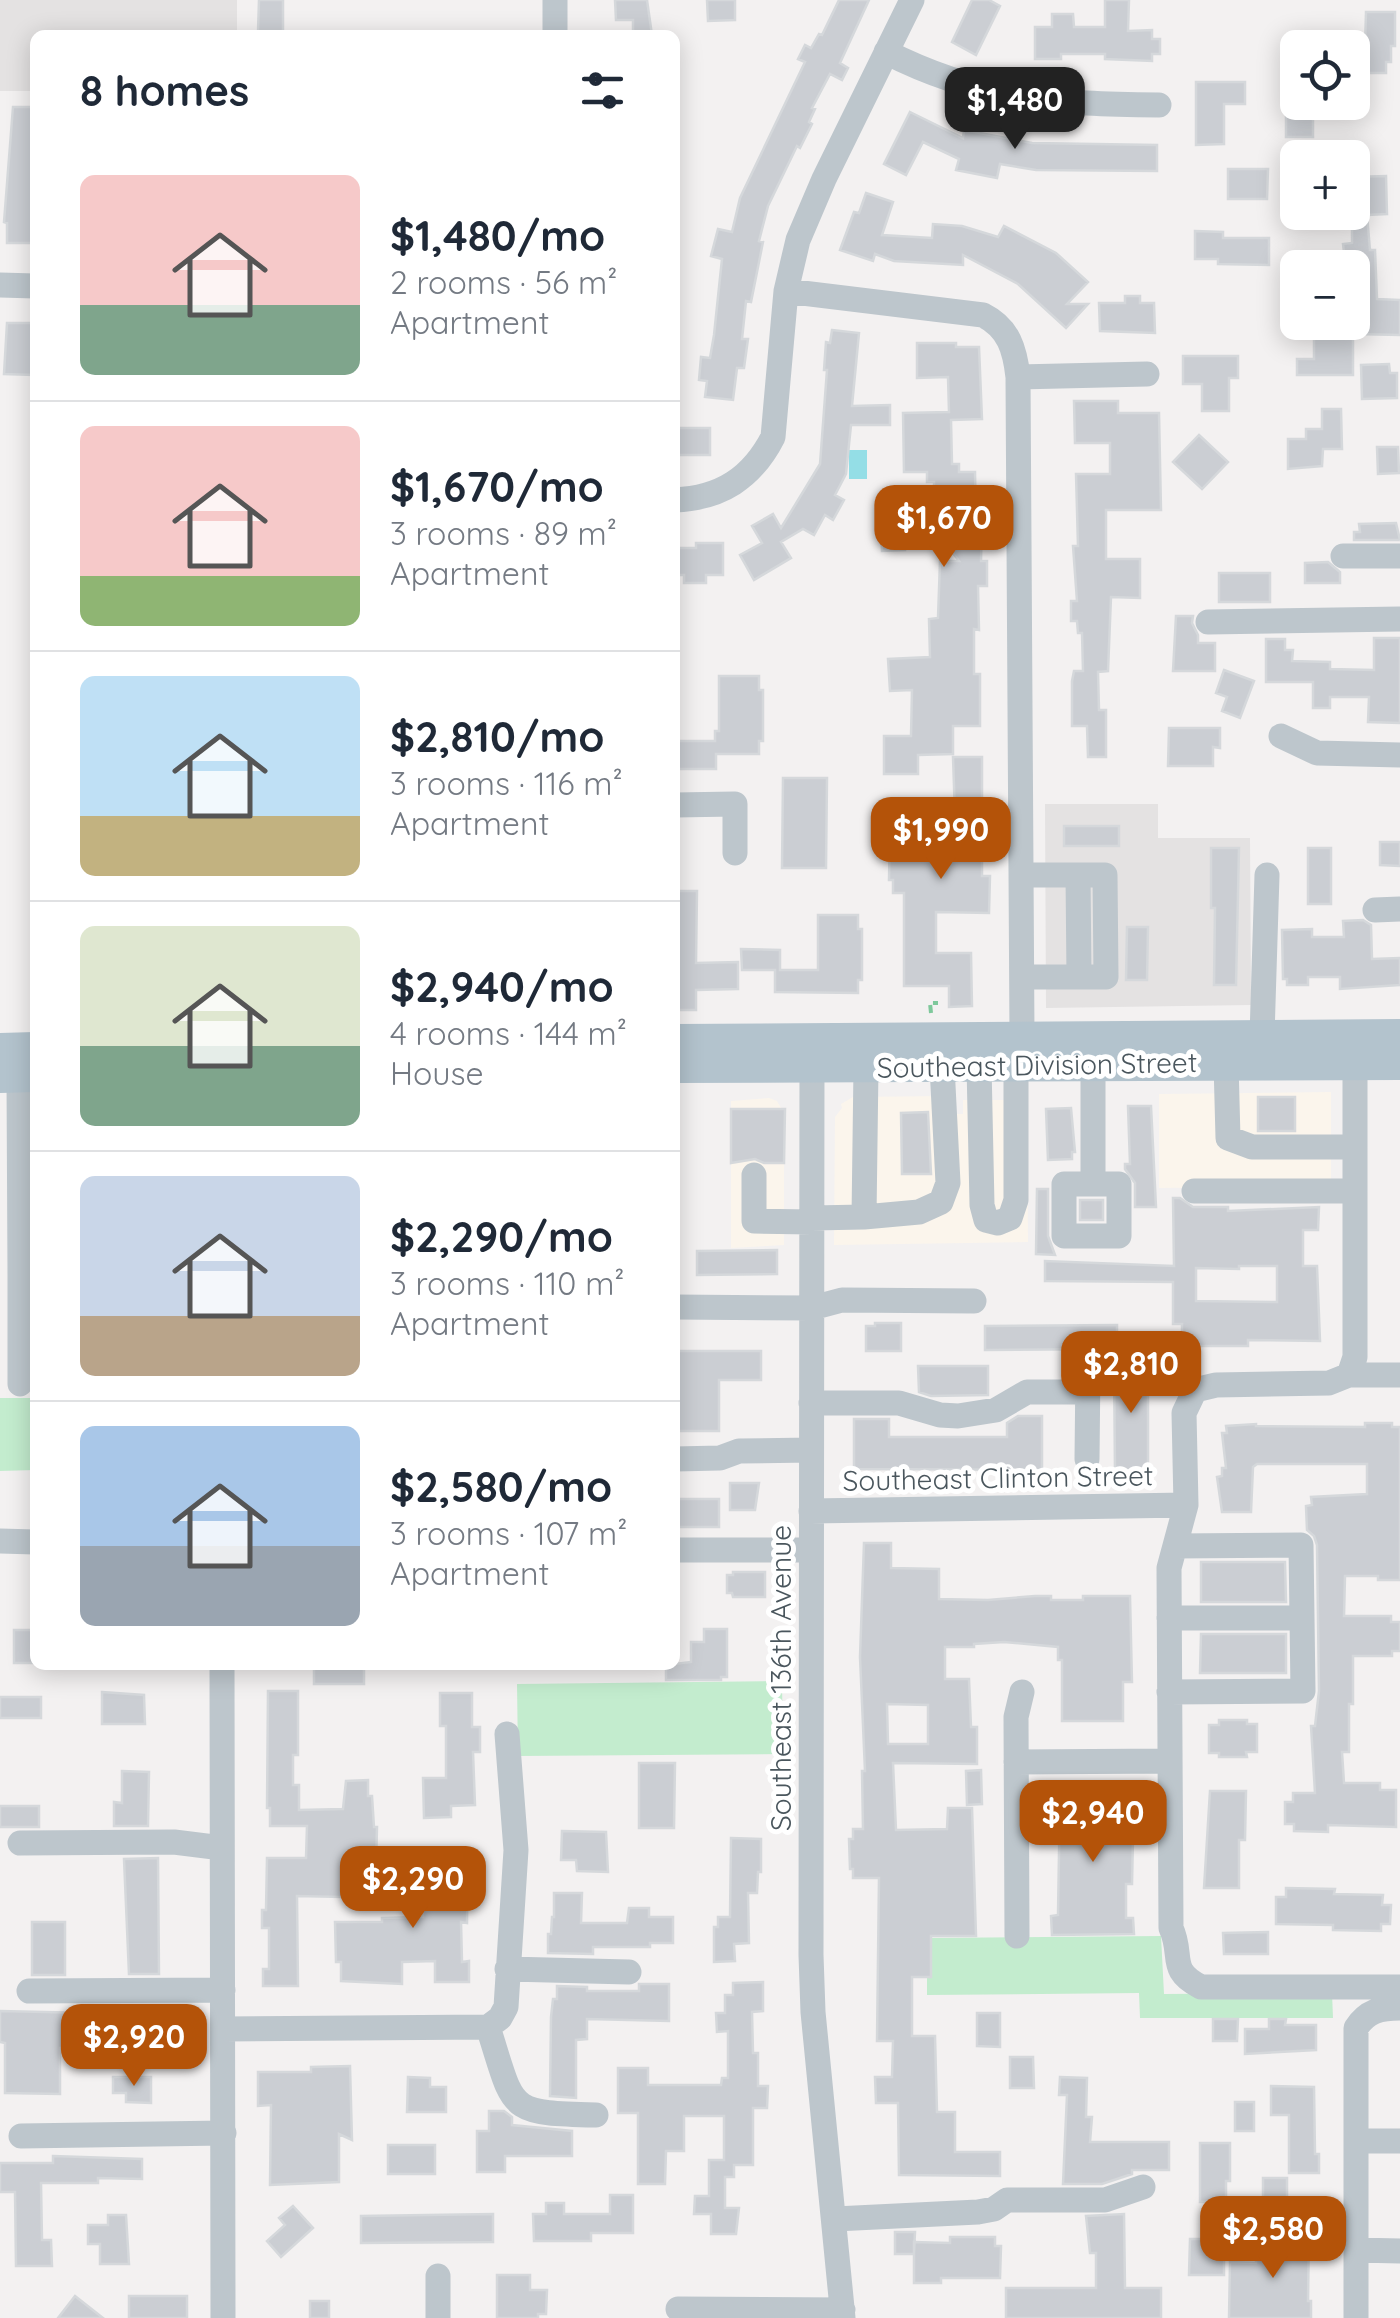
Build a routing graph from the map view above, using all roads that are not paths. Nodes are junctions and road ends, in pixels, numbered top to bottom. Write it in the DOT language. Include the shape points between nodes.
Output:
graph roads {
  1 [pos="554,0"];
  2 [pos="912,0"];
  3 [pos="555,30"];
  4 [pos="886,52"];
  5 [pos="1159,105"];
  6 [pos="0,285"];
  7 [pos="30,286"];
  8 [pos="786,290"];
  9 [pos="1147,374"];
  10 [pos="1018,377"];
  11 [pos="680,500"];
  12 [pos="1344,556"];
  13 [pos="1400,556"];
  14 [pos="1400,618"];
  15 [pos="1208,622"];
  16 [pos="1281,736"];
  17 [pos="1400,755"];
  18 [pos="680,804"];
  19 [pos="735,852"];
  20 [pos="1021,875"];
  21 [pos="1266,875"];
  22 [pos="1022,978"];
  23 [pos="1400,1035"];
  24 [pos="1262,1036"];
  25 [pos="680,1040"];
  26 [pos="0,1050"];
  27 [pos="1019,1050"];
  28 [pos="812,1051"];
  29 [pos="1226,1063"];
  30 [pos="1092,1064"];
  31 [pos="1354,1064"];
  32 [pos="1400,1064"];
  33 [pos="680,1065"];
  34 [pos="979,1065"];
  35 [pos="942,1066"];
  36 [pos="866,1067"];
  37 [pos="22,1070"];
  38 [pos="1355,1147"];
  39 [pos="754,1175"];
  40 [pos="1093,1184"];
  41 [pos="1194,1191"];
  42 [pos="1355,1191"];
  43 [pos="864,1218"];
  44 [pos="812,1220"];
  45 [pos="27,1275"];
  46 [pos="974,1301"];
  47 [pos="680,1306"];
  48 [pos="812,1308"];
  49 [pos="1349,1375"];
  50 [pos="1400,1375"];
  51 [pos="20,1384"];
  52 [pos="812,1403"];
  53 [pos="811,1450"];
  54 [pos="680,1459"];
  55 [pos="1087,1459"];
  56 [pos="1186,1505"];
  57 [pos="810,1511"];
  58 [pos="0,1542"];
  59 [pos="30,1542"];
  60 [pos="1175,1546"];
  61 [pos="680,1550"];
  62 [pos="810,1550"];
  63 [pos="1169,1618"];
  64 [pos="1302,1618"];
  65 [pos="222,1670"];
  66 [pos="1022,1692"];
  67 [pos="1169,1692"];
  68 [pos="507,1734"];
  69 [pos="1169,1761"];
  70 [pos="1016,1762"];
  71 [pos="20,1844"];
  72 [pos="222,1848"];
  73 [pos="1016,1936"];
  74 [pos="507,1968"];
  75 [pos="628,1972"];
  76 [pos="1400,1987"];
  77 [pos="222,1990"];
  78 [pos="28,1992"];
  79 [pos="1400,2008"];
  80 [pos="488,2027"];
  81 [pos="224,2029"];
  82 [pos="596,2115"];
  83 [pos="224,2134"];
  84 [pos="22,2136"];
  85 [pos="1356,2141"];
  86 [pos="1400,2141"];
  87 [pos="1143,2187"];
  88 [pos="835,2219"];
  89 [pos="1356,2250"];
  90 [pos="1400,2250"];
  91 [pos="438,2276"];
  92 [pos="678,2309"];
  93 [pos="843,2314"];
  94 [pos="223,2318"];
  95 [pos="438,2318"];
  96 [pos="1356,2318"];
  1 -- 3 [label="street"];
  2 -- 4 [label="street"];
  4 -- 5 [label="street" via="937,76 1004,95"];
  4 -- 8 [label="street" via="808,212"];
  6 -- 7 [label="street"];
  8 -- 10 [label="street" via="983,315 1009,338"];
  8 -- 11 [label="street" via="773,437 762,458 727,489"];
  9 -- 10 [label="street"];
  10 -- 20 [label="street"];
  12 -- 13 [label="street"];
  14 -- 15 [label="street"];
  16 -- 17 [label="street" via="1317,753"];
  18 -- 19 [label="street" via="735,804"];
  20 -- 22 [label="street"];
  20 -- 22 [label="street" via="1078,875 1079,978"];
  21 -- 24 [label="street"];
  22 -- 27 [label="street"];
  23 -- 24 [label="main road, Southeast Division Street"];
  24 -- 27 [label="main road, Southeast Division Street"];
  25 -- 28 [label="main road, Southeast Division Street"];
  26 -- 37 [label="main road"];
  27 -- 28 [label="main road, Southeast Division Street"];
  27 -- 30 [label="main road, Southeast Division Street"];
  27 -- 34 [label="main road, Southeast Division Street"];
  27 -- 34 [label="street" via="1016,1200 1010,1218 998,1223 986,1220 982,1205"];
  28 -- 33 [label="main road, Southeast Division Street"];
  28 -- 36 [label="main road, Southeast Division Street"];
  28 -- 44 [label="street, Southeast 136th Avenue"];
  29 -- 30 [label="main road, Southeast Division Street"];
  29 -- 31 [label="main road, Southeast Division Street"];
  29 -- 38 [label="street" via="1228,1138 1252,1147"];
  30 -- 40 [label="street"];
  31 -- 32 [label="main road, Southeast Division Street"];
  31 -- 38 [label="street"];
  34 -- 35 [label="main road, Southeast Division Street"];
  35 -- 36 [label="main road, Southeast Division Street"];
  35 -- 43 [label="street" via="948,1183 941,1202 919,1212"];
  36 -- 43 [label="street"];
  37 -- 45 [label="street"];
  38 -- 42 [label="street"];
  39 -- 44 [label="street" via="754,1221"];
  41 -- 42 [label="street"];
  42 -- 49 [label="street" via="1355,1357"];
  43 -- 44 [label="street"];
  44 -- 48 [label="street, Southeast 136th Avenue"];
  45 -- 51 [label="street"];
  46 -- 48 [label="street" via="842,1300"];
  47 -- 48 [label="street"];
  48 -- 52 [label="street, Southeast 136th Avenue"];
  49 -- 50 [label="street"];
  49 -- 56 [label="street" via="1329,1383 1195,1390 1184,1413"];
  52 -- 53 [label="street, Southeast 136th Avenue"];
  52 -- 55 [label="street" via="899,1403 958,1416 1088,1380"];
  53 -- 54 [label="street"];
  53 -- 57 [label="street, Southeast 136th Avenue"];
  56 -- 57 [label="street, Southeast Clinton Street"];
  56 -- 60 [label="street"];
  57 -- 62 [label="street, Southeast 136th Avenue"];
  58 -- 59 [label="street"];
  60 -- 63 [label="street"];
  60 -- 64 [label="street" via="1301,1545"];
  61 -- 62 [label="street"];
  62 -- 88 [label="street, Southeast 136th Avenue" via="812,1983"];
  63 -- 64 [label="street"];
  63 -- 67 [label="street"];
  64 -- 67 [label="street" via="1303,1691"];
  65 -- 72 [label="street"];
  66 -- 70 [label="street"];
  67 -- 69 [label="street"];
  68 -- 74 [label="street" via="516,1850"];
  69 -- 70 [label="street"];
  69 -- 76 [label="street" via="1171,1928 1176,1965 1186,1979 1201,1987"];
  70 -- 73 [label="street"];
  71 -- 72 [label="street" via="174,1842"];
  72 -- 77 [label="street"];
  74 -- 75 [label="street"];
  74 -- 80 [label="street" via="506,2007"];
  77 -- 78 [label="street"];
  77 -- 81 [label="street"];
  79 -- 85 [label="street" via="1364,2015 1356,2028"];
  80 -- 81 [label="street"];
  80 -- 82 [label="street" via="520,2106 542,2114"];
  81 -- 83 [label="street"];
  83 -- 84 [label="street"];
  83 -- 94 [label="street"];
  85 -- 86 [label="street"];
  85 -- 89 [label="street"];
  87 -- 88 [label="street" via="1105,2200 1007,2200 978,2212"];
  88 -- 93 [label="street, Southeast 136th Avenue"];
  89 -- 90 [label="street"];
  89 -- 96 [label="street"];
  91 -- 95 [label="street"];
  92 -- 93 [label="street"];
}
